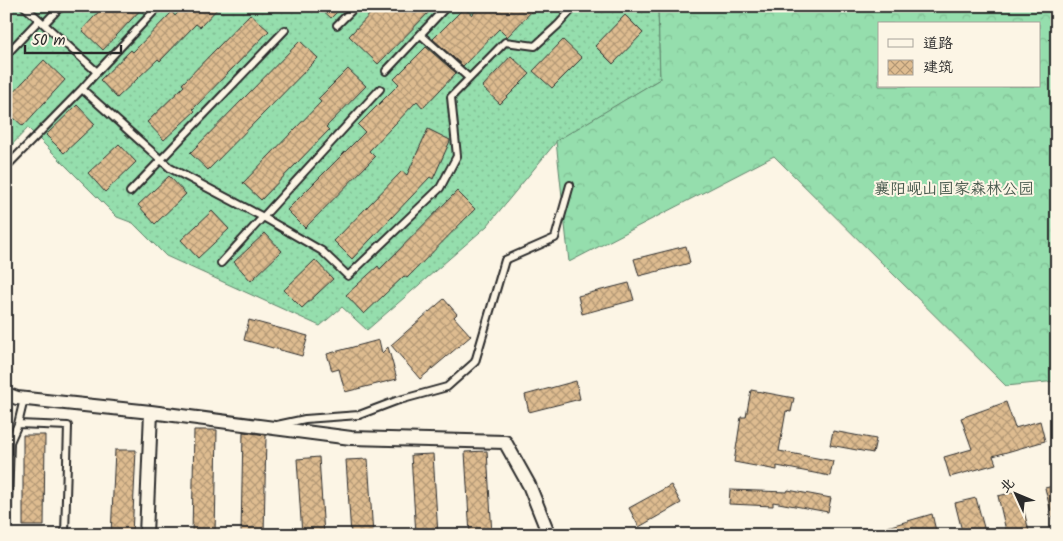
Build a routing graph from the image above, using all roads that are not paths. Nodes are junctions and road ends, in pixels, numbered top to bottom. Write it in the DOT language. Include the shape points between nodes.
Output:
graph roads {
  1 [pos="24,6"];
  2 [pos="61,6"];
  3 [pos="159,6"];
  4 [pos="356,6"];
  5 [pos="447,6"];
  6 [pos="575,6"];
  7 [pos="42,22"];
  8 [pos="337,25"];
  9 [pos="285,30"];
  10 [pos="421,35"];
  11 [pos="6,55"];
  12 [pos="386,71"];
  13 [pos="97,72"];
  14 [pos="469,78"];
  15 [pos="82,89"];
  16 [pos="380,89"];
  17 [pos="162,161"];
  18 [pos="6,166"];
  19 [pos="570,185"];
  20 [pos="130,192"];
  21 [pos="263,217"];
  22 [pos="221,262"];
  23 [pos="6,394"];
  24 [pos="24,399"];
  25 [pos="151,412"];
  26 [pos="18,424"];
  27 [pos="266,427"];
  28 [pos="8,444"];
  29 [pos="7,535"];
  30 [pos="65,535"];
  31 [pos="146,535"];
  32 [pos="549,535"];
  1 -- 7 [label="lane"];
  2 -- 7 [label="lane"];
  3 -- 13 [label="lane"];
  4 -- 8 [label="lane"];
  5 -- 10 [label="lane"];
  6 -- 14 [label="lane" via="535,46 504,42"];
  7 -- 11 [label="lane"];
  7 -- 13 [label="lane"];
  9 -- 17 [label="lane"];
  10 -- 12 [label="lane"];
  10 -- 14 [label="lane"];
  13 -- 15 [label="lane"];
  14 -- 21 [label="lane" via="451,97 457,156 440,188 348,276 322,251"];
  15 -- 17 [label="lane"];
  15 -- 18 [label="lane"];
  16 -- 21 [label="lane"];
  17 -- 20 [label="lane"];
  17 -- 21 [label="lane"];
  19 -- 27 [label="lane" via="555,238 506,260 475,362 447,387 359,415 305,419"];
  21 -- 22 [label="lane"];
  23 -- 24 [label="street"];
  24 -- 25 [label="street"];
  24 -- 26 [label="lane"];
  25 -- 27 [label="street"];
  25 -- 31 [label="street"];
  26 -- 28 [label="lane"];
  26 -- 30 [label="lane" via="68,426"];
  27 -- 32 [label="street" via="351,438 505,442 529,485"];
  28 -- 29 [label="lane"];
}
